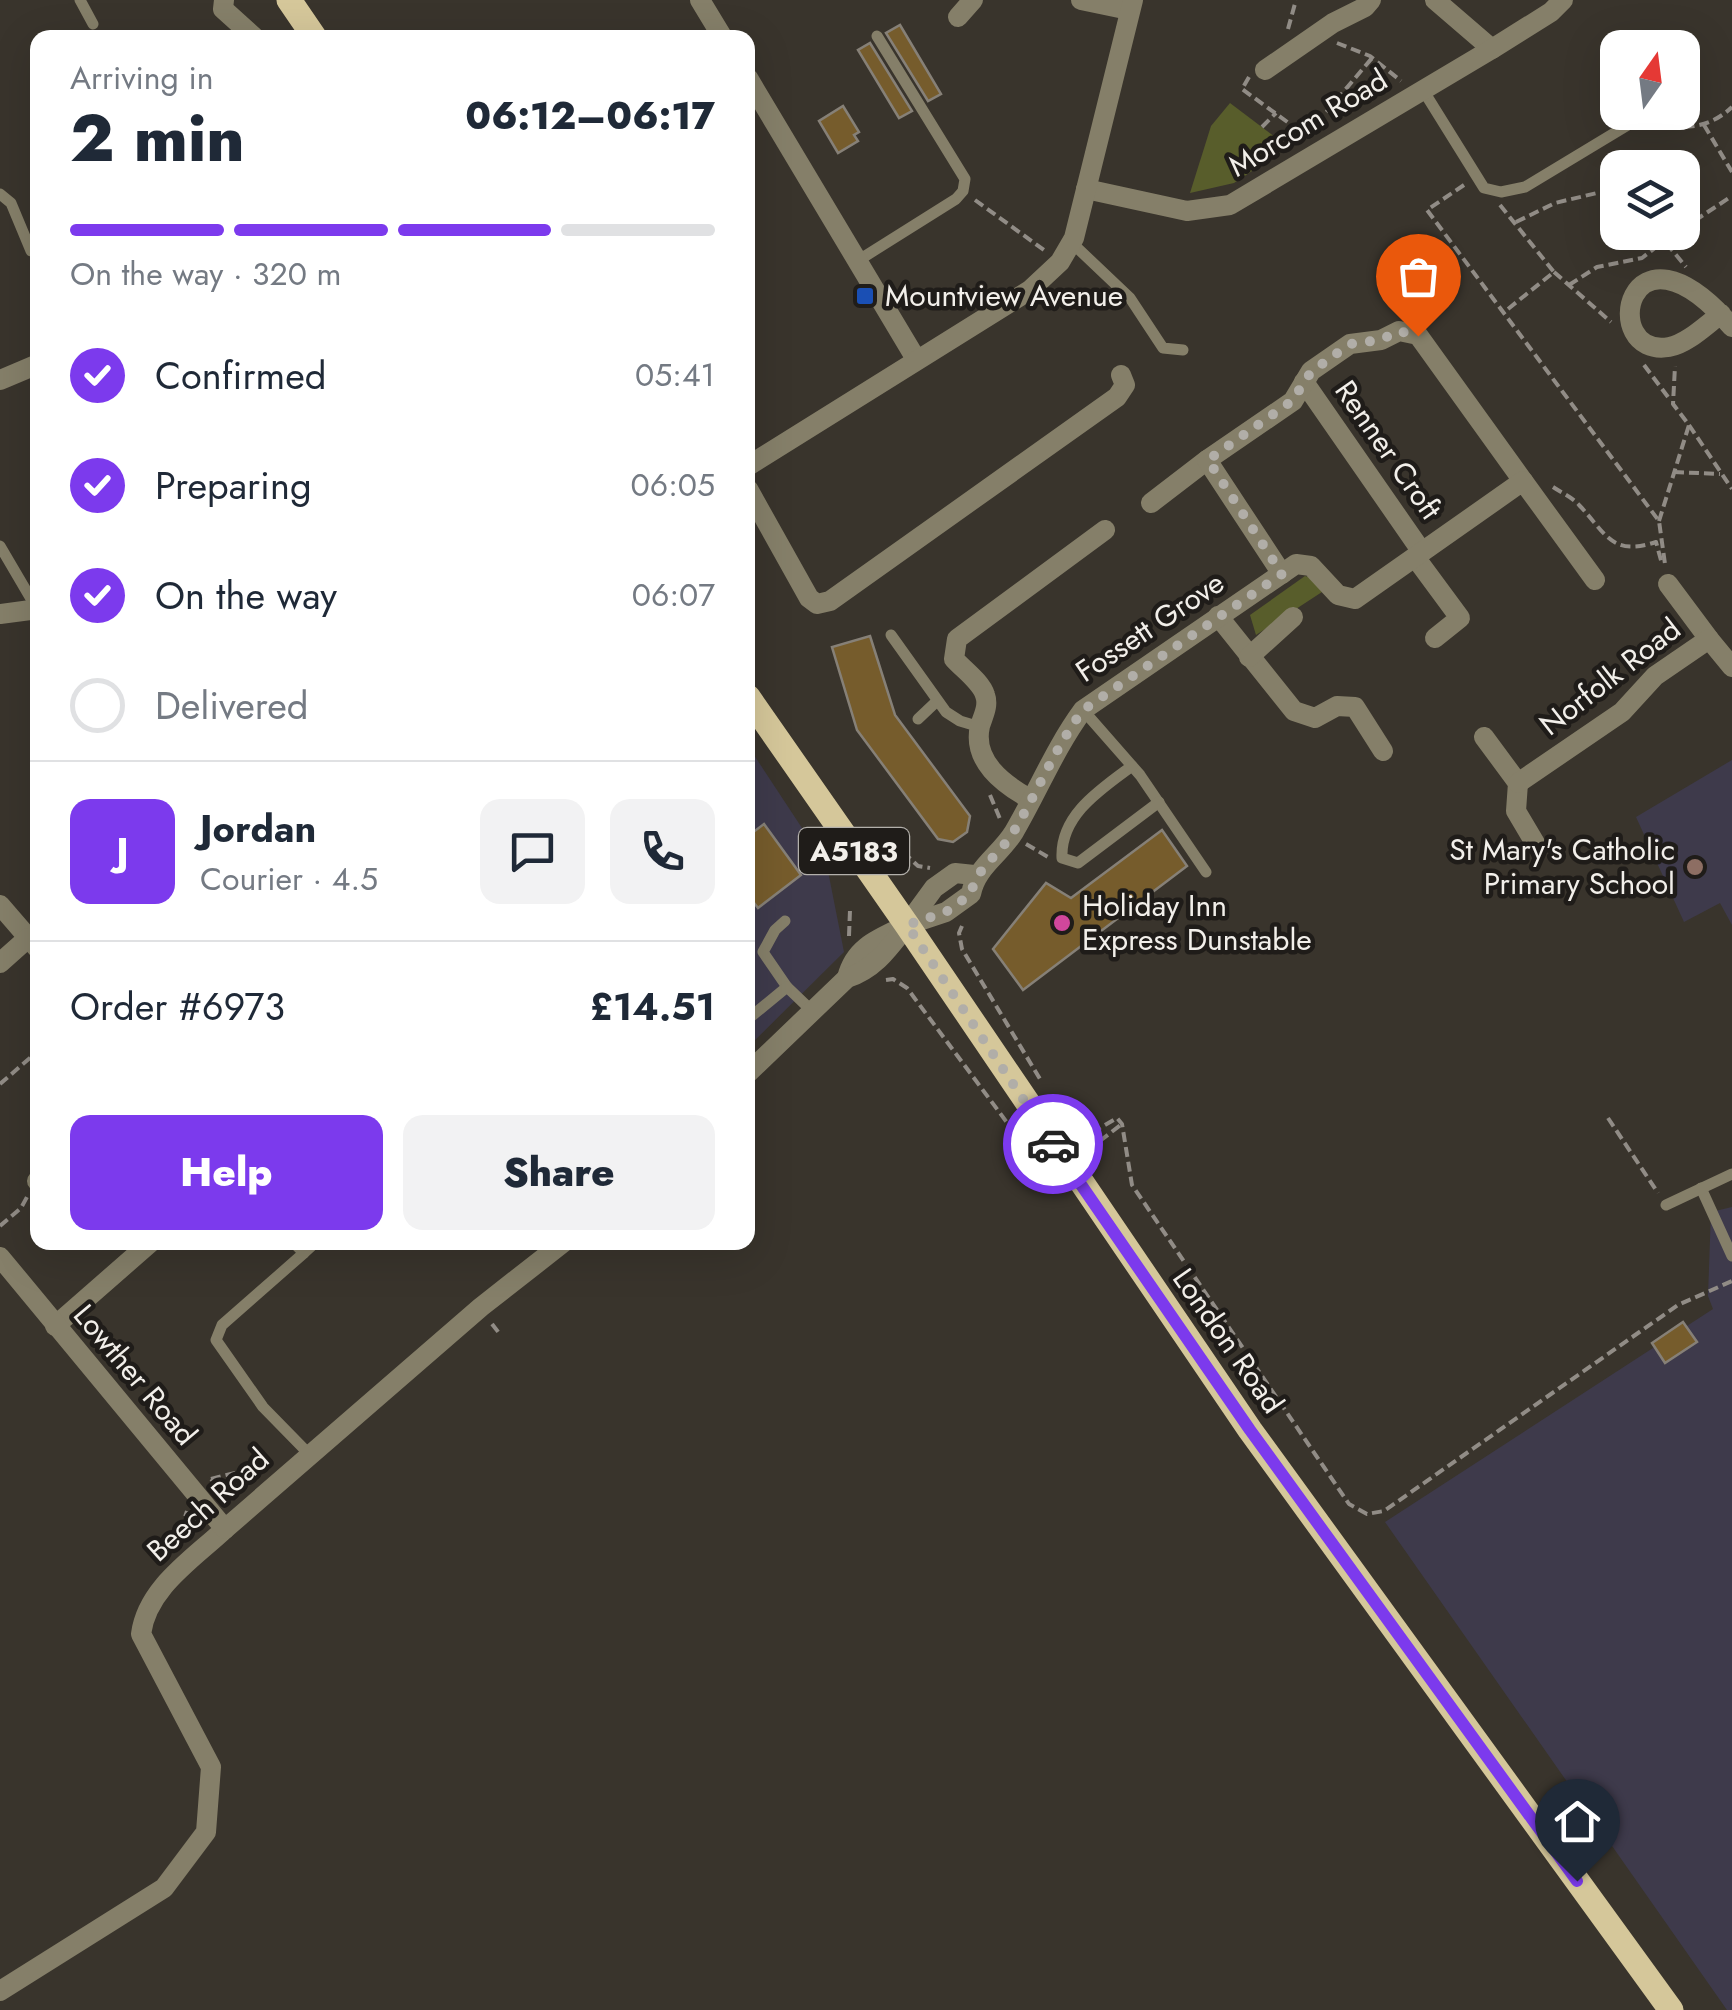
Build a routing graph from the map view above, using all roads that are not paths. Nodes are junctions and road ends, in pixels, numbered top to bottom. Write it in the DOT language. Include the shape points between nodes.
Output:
graph roads {
  1 [pos="80,0"];
  2 [pos="224,0"];
  3 [pos="290,0"];
  4 [pos="700,0"];
  5 [pos="973,0"];
  6 [pos="1081,0"];
  7 [pos="1371,0"];
  8 [pos="1435,0"];
  9 [pos="1563,0"];
  10 [pos="1131,5"];
  11 [pos="958,17"];
  12 [pos="93,24"];
  13 [pos="245,30"];
  14 [pos="310,30"];
  15 [pos="718,30"];
  16 [pos="877,36"];
  17 [pos="1492,48"];
  18 [pos="1260,67"];
  19 [pos="755,89"];
  20 [pos="1420,91"];
  21 [pos="1619,130"];
  22 [pos="1086,189"];
  23 [pos="0,194"];
  24 [pos="1071,242"];
  25 [pos="30,249"];
  26 [pos="859,260"];
  27 [pos="1726,321"];
  28 [pos="1183,350"];
  29 [pos="916,359"];
  30 [pos="30,367"];
  31 [pos="1121,376"];
  32 [pos="0,380"];
  33 [pos="1304,382"];
  34 [pos="1208,460"];
  35 [pos="755,462"];
  36 [pos="1523,481"];
  37 [pos="755,502"];
  38 [pos="1151,504"];
  39 [pos="1104,530"];
  40 [pos="0,546"];
  41 [pos="1418,554"];
  42 [pos="1282,574"];
  43 [pos="1596,580"];
  44 [pos="1668,584"];
  45 [pos="30,597"];
  46 [pos="30,610"];
  47 [pos="0,614"];
  48 [pos="1218,616"];
  49 [pos="1293,617"];
  50 [pos="891,636"];
  51 [pos="1435,638"];
  52 [pos="1708,639"];
  53 [pos="1249,657"];
  54 [pos="1732,667"];
  55 [pos="936,701"];
  56 [pos="755,707"];
  57 [pos="1083,710"];
  58 [pos="918,719"];
  59 [pos="980,727"];
  60 [pos="1484,737"];
  61 [pos="1384,751"];
  62 [pos="1132,766"];
  63 [pos="1518,783"];
  64 [pos="1030,799"];
  65 [pos="1159,802"];
  66 [pos="1535,843"];
  67 [pos="1206,872"];
  68 [pos="0,905"];
  69 [pos="785,922"];
  70 [pos="907,925"];
  71 [pos="30,940"];
  72 [pos="30,945"];
  73 [pos="0,962"];
  74 [pos="787,987"];
  75 [pos="811,1010"];
  76 [pos="755,1012"];
  77 [pos="755,1066"];
  78 [pos="1732,1174"];
  79 [pos="1702,1188"];
  80 [pos="1666,1205"];
  81 [pos="142,1250"];
  82 [pos="301,1250"];
  83 [pos="307,1250"];
  84 [pos="554,1250"];
  85 [pos="304,1253"];
  86 [pos="1732,1256"];
  87 [pos="0,1257"];
  88 [pos="55,1326"];
  89 [pos="309,1454"];
  90 [pos="226,1529"];
  91 [pos="0,1991"];
  92 [pos="1671,2010"];
  1 -- 12 [label="lane"];
  2 -- 13 [label="street" via="223,10"];
  3 -- 14 [label="main road"];
  4 -- 15 [label="street"];
  5 -- 11 [label="street"];
  6 -- 10 [label="street"];
  7 -- 18 [label="street"];
  8 -- 17 [label="street"];
  9 -- 17 [label="street, Morcom Road"];
  10 -- 22 [label="street"];
  16 -- 26 [label="lane" via="965,179 963,192"];
  17 -- 20 [label="street, Morcom Road"];
  19 -- 26 [label="street"];
  20 -- 21 [label="lane" via="1484,188 1501,192 1525,187"];
  20 -- 22 [label="street, Morcom Road" via="1313,144 1230,205 1188,211"];
  22 -- 24 [label="street"];
  23 -- 25 [label="lane" via="11,202"];
  24 -- 28 [label="lane" via="1130,298 1163,348"];
  24 -- 29 [label="street" via="1030,290"];
  26 -- 29 [label="street"];
  27 -- 27 [label="street" via="1669,278 1642,286 1628,309 1637,337 1664,348"];
  29 -- 35 [label="street"];
  30 -- 32 [label="street"];
  31 -- 37 [label="street" via="1125,385 1116,397 830,601 809,598"];
  33 -- 34 [label="street" via="1292,401"];
  33 -- 36 [label="street" via="1350,344 1399,331 1418,336"];
  33 -- 41 [label="street, Renner Croft"];
  34 -- 38 [label="street"];
  34 -- 42 [label="street"];
  36 -- 41 [label="street"];
  36 -- 43 [label="street"];
  39 -- 59 [label="street" via="957,638 954,659 986,698"];
  40 -- 45 [label="lane"];
  41 -- 42 [label="street" via="1355,598 1338,595 1311,566 1296,564"];
  41 -- 51 [label="street" via="1460,618"];
  42 -- 48 [label="street, Fossett Grove"];
  44 -- 52 [label="street"];
  46 -- 47 [label="street"];
  48 -- 53 [label="street"];
  48 -- 57 [label="street, Fossett Grove"];
  49 -- 53 [label="street"];
  50 -- 55 [label="lane"];
  52 -- 54 [label="street, Norfolk Road"];
  52 -- 63 [label="street, Norfolk Road" via="1655,676 1622,712"];
  53 -- 61 [label="street" via="1303,716 1355,707"];
  55 -- 58 [label="lane"];
  55 -- 59 [label="lane" via="952,717"];
  56 -- 70 [label="main road, London Road / A5183"];
  57 -- 62 [label="lane"];
  57 -- 64 [label="street, Fossett Grove"];
  59 -- 64 [label="street" via="982,754 992,772"];
  60 -- 63 [label="street"];
  62 -- 65 [label="lane"];
  62 -- 65 [label="lane" via="1087,798 1061,844 1062,858 1078,863"];
  63 -- 66 [label="street" via="1516,811"];
  64 -- 70 [label="street, Fossett Grove" via="1008,840 974,876 971,894 946,912"];
  65 -- 67 [label="lane"];
  68 -- 71 [label="street"];
  69 -- 74 [label="lane" via="763,952"];
  70 -- 75 [label="street" via="876,963"];
  70 -- 92 [label="main road, London Road / A5183" via="1250,1430"];
  72 -- 73 [label="street"];
  74 -- 75 [label="lane"];
  74 -- 76 [label="lane"];
  75 -- 77 [label="street"];
  78 -- 79 [label="lane"];
  79 -- 80 [label="lane"];
  79 -- 86 [label="lane"];
  81 -- 88 [label="street"];
  82 -- 85 [label="lane"];
  83 -- 85 [label="lane"];
  84 -- 89 [label="street, Beech Road"];
  85 -- 89 [label="lane" via="222,1325 216,1340 263,1407"];
  87 -- 88 [label="street, Lowther Road"];
  88 -- 90 [label="street, Lowther Road"];
  89 -- 90 [label="street, Beech Road"];
  90 -- 91 [label="street, Beech Road" via="158,1592 141,1634 211,1767 206,1832 164,1888"];
}
